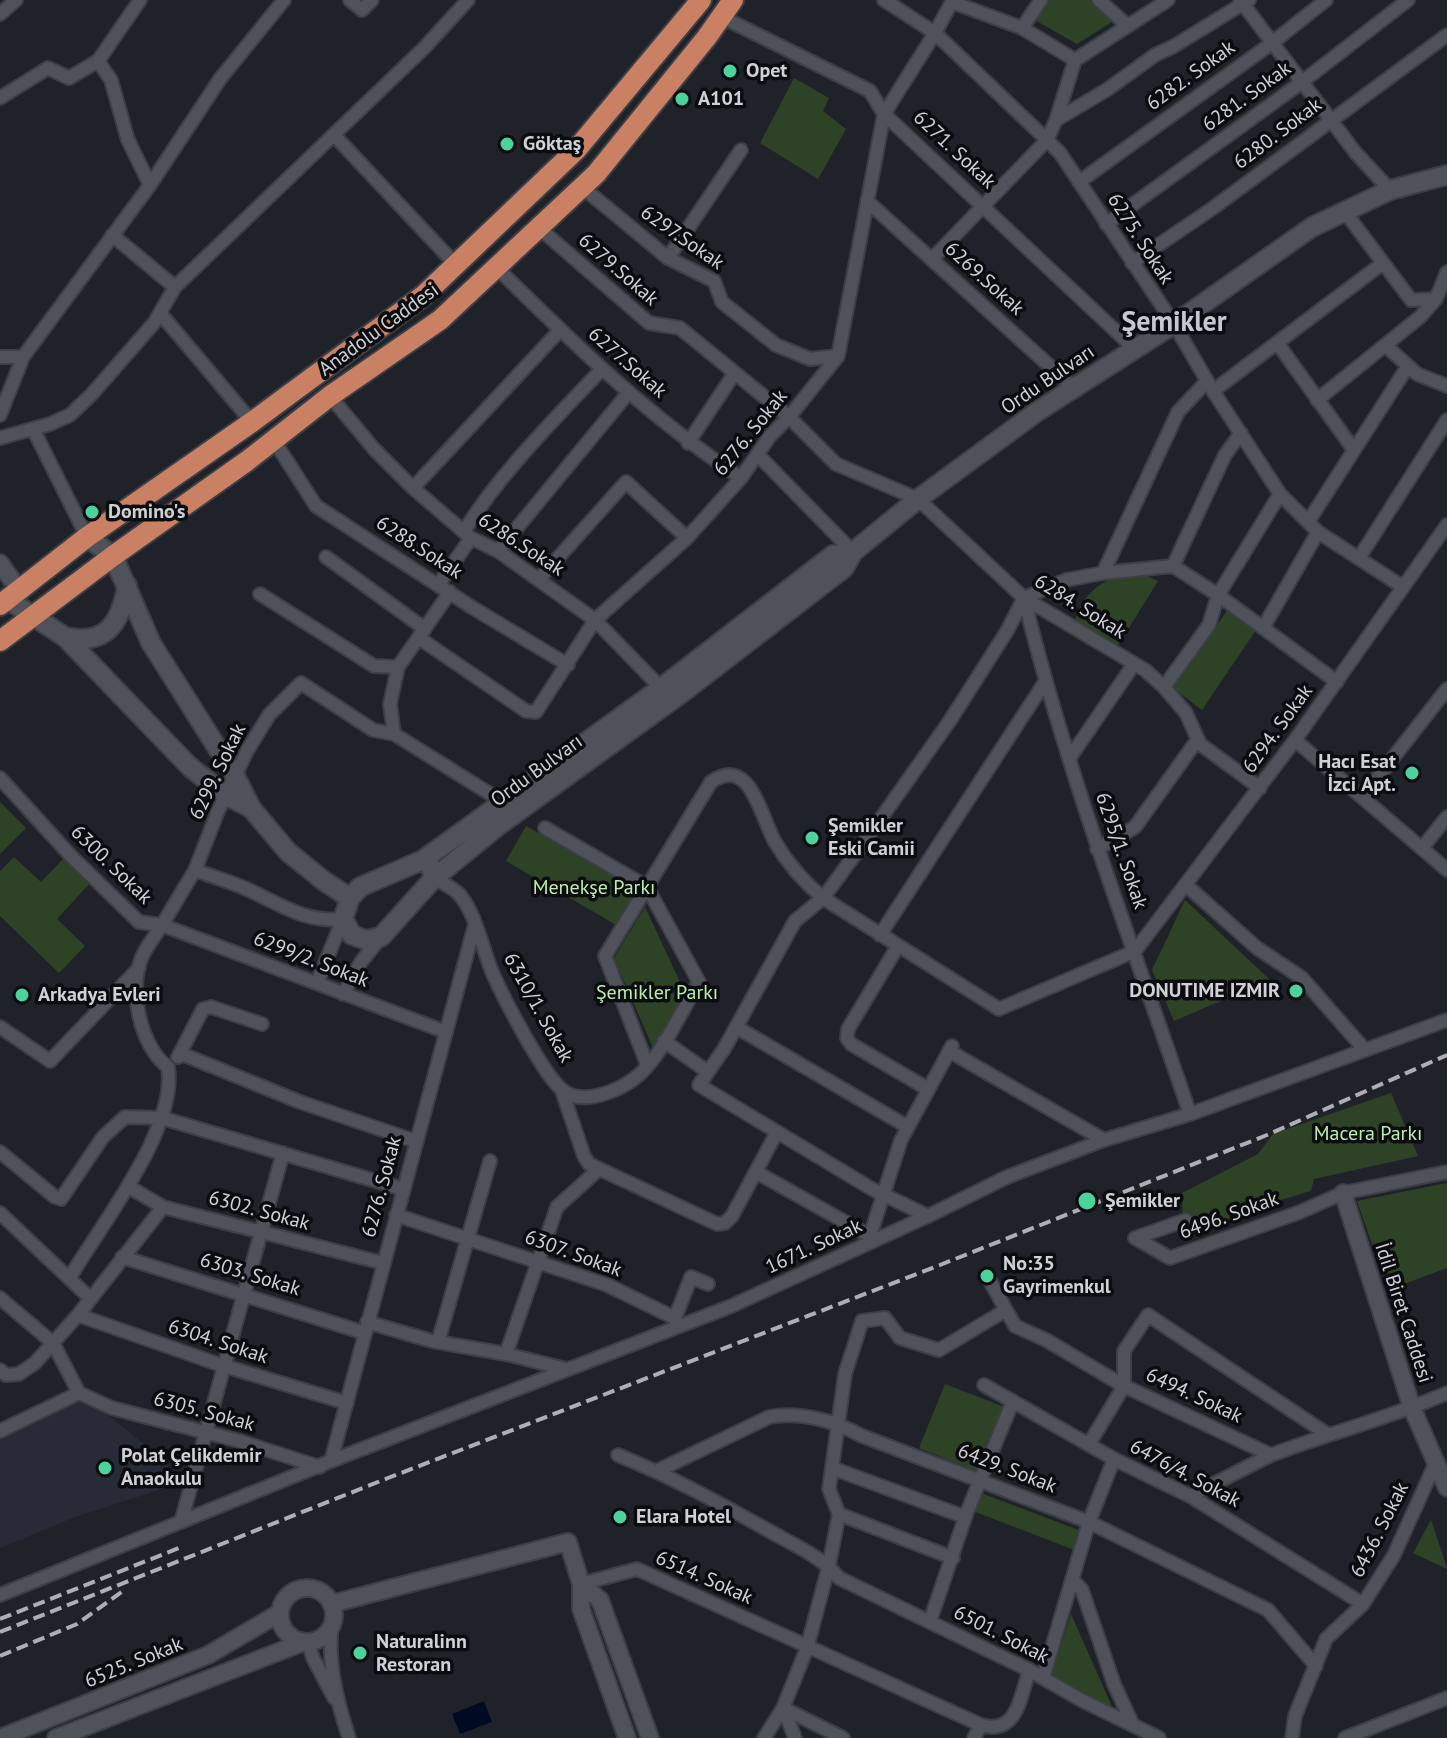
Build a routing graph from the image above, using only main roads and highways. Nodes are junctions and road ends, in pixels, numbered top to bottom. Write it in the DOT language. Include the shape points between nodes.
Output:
graph roads {
  1 [pos="701,0"];
  2 [pos="727,9"];
  3 [pos="1447,175"];
  4 [pos="87,537"];
  5 [pos="853,552"];
  6 [pos="113,556"];
  7 [pos="127,585"];
  8 [pos="6,597"];
  9 [pos="32,618"];
  10 [pos="65,637"];
  11 [pos="0,641"];
  12 [pos="251,808"];
  13 [pos="423,860"];
  14 [pos="434,878"];
  15 [pos="350,898"];
  1 -- 4 [label="highway, Anadolu Caddesi" via="576,150 424,295"];
  2 -- 6 [label="highway, Anadolu Caddesi" via="596,174 440,320"];
  3 -- 5 [label="main road, Ordu Bulvarı" via="1390,190 1312,227 1038,411"];
  4 -- 6 [label="main road"];
  4 -- 8 [label="highway, Anadolu Caddesi"];
  5 -- 13 [label="main road, Ordu Bulvarı" via="833,555 661,688"];
  5 -- 14 [label="main road, Ordu Bulvarı" via="844,568"];
  6 -- 7 [label="main road"];
  6 -- 9 [label="highway, Anadolu Caddesi"];
  7 -- 10 [label="main road" via="124,606 108,631 92,640"];
  7 -- 12 [label="main road" via="151,643"];
  8 -- 9 [label="main road"];
  9 -- 10 [label="main road"];
  9 -- 11 [label="highway, Anadolu Caddesi"];
  10 -- 12 [label="main road" via="190,767"];
  12 -- 15 [label="main road" via="288,852"];
  13 -- 14 [label="main road"];
  13 -- 15 [label="main road, Ordu Bulvarı" via="360,887"];
  14 -- 15 [label="main road, Ordu Bulvarı" via="381,937 372,940 357,938 347,928 343,919"];
}
